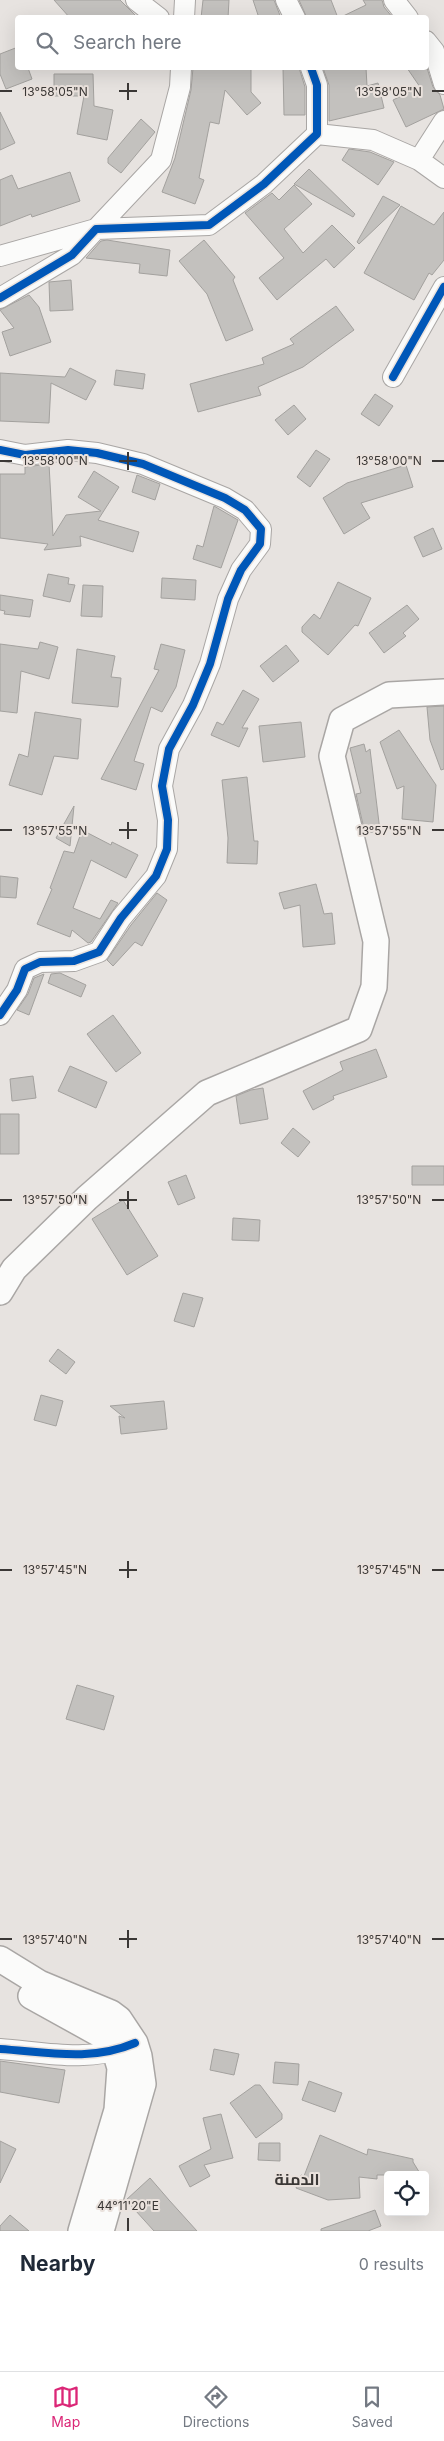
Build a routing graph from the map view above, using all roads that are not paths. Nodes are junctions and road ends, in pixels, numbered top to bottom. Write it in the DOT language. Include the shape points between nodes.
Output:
graph roads {
  1 [pos="136,0"];
  2 [pos="185,0"];
  3 [pos="286,0"];
  4 [pos="394,0"];
  5 [pos="155,15"];
  6 [pos="184,15"];
  7 [pos="294,15"];
  8 [pos="406,15"];
  9 [pos="429,45"];
  10 [pos="181,70"];
  11 [pos="312,70"];
  12 [pos="444,84"];
  13 [pos="444,121"];
  14 [pos="317,134"];
  15 [pos="419,160"];
  16 [pos="444,178"];
  17 [pos="96,229"];
  18 [pos="0,256"];
  19 [pos="444,287"];
  20 [pos="0,298"];
  21 [pos="393,377"];
  22 [pos="0,450"];
  23 [pos="444,692"];
  24 [pos="0,1015"];
  25 [pos="7,1272"];
  26 [pos="0,1292"];
  27 [pos="0,1960"];
  28 [pos="0,1979"];
  29 [pos="125,2047"];
  30 [pos="0,2049"];
  31 [pos="81,2231"];
  32 [pos="101,2231"];
  1 -- 5 [label="street"];
  2 -- 6 [label="street"];
  3 -- 7 [label="street"];
  4 -- 8 [label="street"];
  9 -- 12 [label="street"];
  10 -- 17 [label="street" via="180,87 161,160"];
  11 -- 14 [label="street" via="317,85"];
  13 -- 15 [label="street"];
  14 -- 15 [label="street" via="373,140"];
  14 -- 17 [label="street" via="264,184 209,225"];
  15 -- 16 [label="street"];
  17 -- 18 [label="street"];
  17 -- 20 [label="street" via="72,255"];
  19 -- 21 [label="street"];
  22 -- 24 [label="street" via="25,455 68,450 97,452 143,464 225,498 245,510 261,529 260,544 241,570 228,599 210,664 193,705 169,750 162,786 168,820 166,849 156,876 121,918 99,952 74,961 40,962 25,969 17,990"];
  23 -- 25 [label="main road" via="389,695 342,720 332,756 376,941 374,987 359,1029 207,1093"];
  25 -- 26 [label="main road"];
  27 -- 29 [label="main road" via="40,1983 111,2013 119,2019"];
  28 -- 29 [label="main road"];
  29 -- 30 [label="street" via="85,2056"];
  29 -- 31 [label="main road" via="117,2110"];
  29 -- 32 [label="main road" via="141,2063 143,2084"];
}
